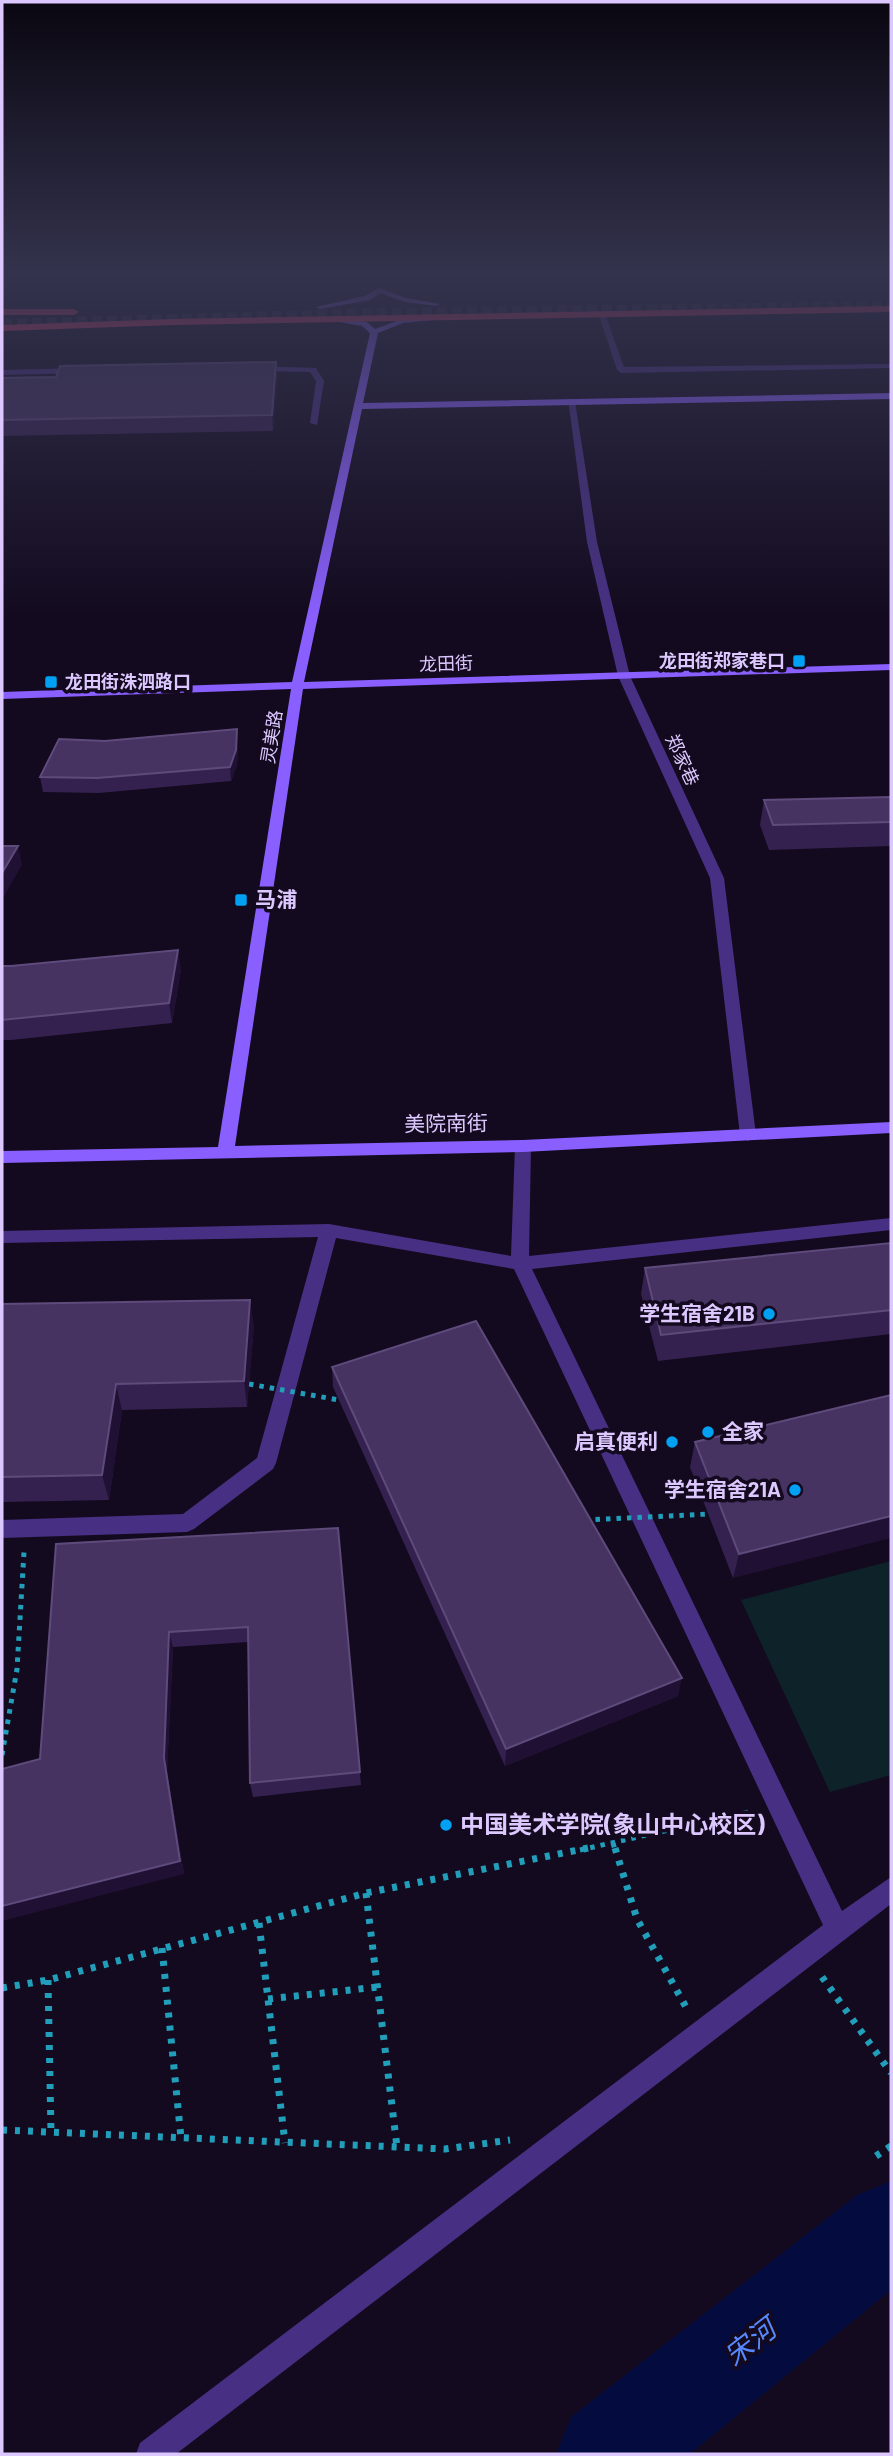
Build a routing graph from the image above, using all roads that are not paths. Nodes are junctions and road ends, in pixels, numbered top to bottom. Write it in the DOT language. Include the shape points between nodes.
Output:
graph roads {
  1 [pos="319,390"];
  2 [pos="362,390"];
  3 [pos="891,396"];
  4 [pos="570,401"];
  5 [pos="359,406"];
  6 [pos="314,423"];
  7 [pos="891,667"];
  8 [pos="624,676"];
  9 [pos="297,687"];
  10 [pos="2,695"];
  11 [pos="891,1128"];
  12 [pos="748,1135"];
  13 [pos="523,1146"];
  14 [pos="226,1150"];
  15 [pos="2,1157"];
  16 [pos="891,1224"];
  17 [pos="329,1230"];
  18 [pos="2,1237"];
  19 [pos="520,1264"];
  20 [pos="2,1529"];
  21 [pos="891,1889"];
  22 [pos="838,1930"];
  23 [pos="151,2454"];
  1 -- 6 [label="street"];
  2 -- 5 [label="street, 灵美路"];
  3 -- 4 [label="street"];
  4 -- 5 [label="street"];
  4 -- 8 [label="street, 郑家巷" via="592,542"];
  5 -- 9 [label="street, 灵美路"];
  7 -- 8 [label="street, 龙田街"];
  8 -- 9 [label="street, 龙田街"];
  8 -- 12 [label="street, 郑家巷" via="717,878"];
  9 -- 10 [label="street, 龙田街"];
  9 -- 14 [label="street, 灵美路"];
  11 -- 12 [label="street, 美院南街"];
  12 -- 13 [label="street, 美院南街"];
  13 -- 14 [label="street, 美院南街"];
  13 -- 19 [label="street"];
  14 -- 15 [label="street, 美院南街"];
  16 -- 19 [label="street"];
  17 -- 18 [label="street"];
  17 -- 19 [label="street"];
  17 -- 20 [label="street" via="266,1463 187,1523"];
  19 -- 22 [label="street"];
  21 -- 22 [label="street"];
  22 -- 23 [label="street"];
}
